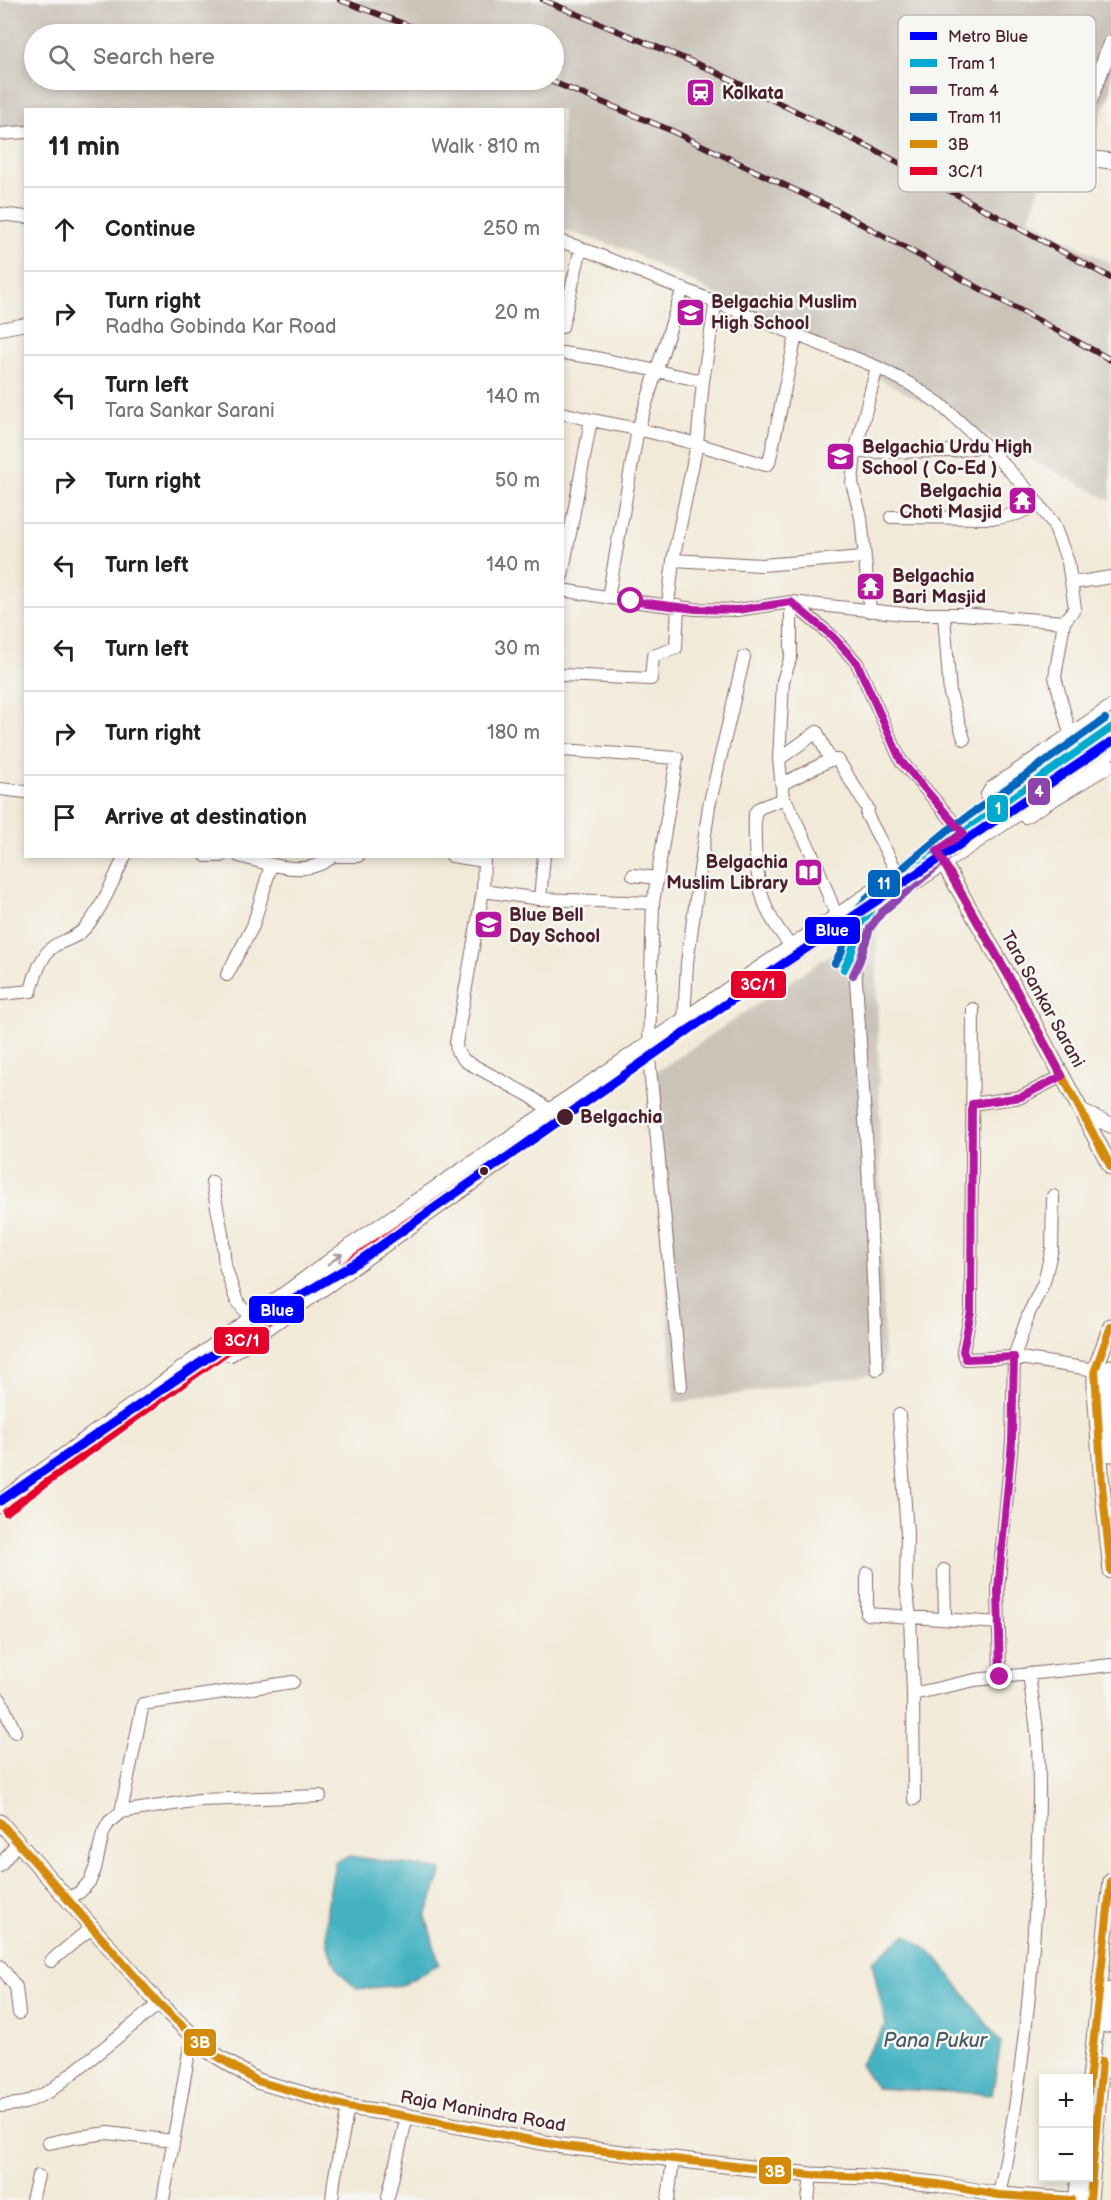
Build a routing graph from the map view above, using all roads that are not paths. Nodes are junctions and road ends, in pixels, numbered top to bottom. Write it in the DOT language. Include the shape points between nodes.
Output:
graph roads {
  1 [pos="1111,43"];
  2 [pos="1096,83"];
  3 [pos="24,132"];
  4 [pos="0,134"];
  5 [pos="1096,159"];
  6 [pos="1111,161"];
  7 [pos="0,214"];
  8 [pos="24,217"];
  9 [pos="564,243"];
  10 [pos="581,248"];
  11 [pos="683,288"];
  12 [pos="716,301"];
  13 [pos="564,319"];
  14 [pos="24,324"];
  15 [pos="0,329"];
  16 [pos="796,334"];
  17 [pos="564,353"];
  18 [pos="877,367"];
  19 [pos="656,370"];
  20 [pos="703,381"];
  21 [pos="564,413"];
  22 [pos="591,420"];
  23 [pos="638,429"];
  24 [pos="697,444"];
  25 [pos="986,446"];
  26 [pos="855,452"];
  27 [pos="1039,504"];
  28 [pos="891,517"];
  29 [pos="864,557"];
  30 [pos="673,560"];
  31 [pos="564,565"];
  32 [pos="1111,577"];
  33 [pos="1073,583"];
  34 [pos="564,590"];
  35 [pos="608,598"];
  36 [pos="791,602"];
  37 [pos="673,606"];
  38 [pos="870,611"];
  39 [pos="944,615"];
  40 [pos="1064,622"];
  41 [pos="744,657"];
  42 [pos="564,675"];
  43 [pos="1111,706"];
  44 [pos="1111,732"];
  45 [pos="1070,734"];
  46 [pos="964,739"];
  47 [pos="1111,749"];
  48 [pos="564,750"];
  49 [pos="778,759"];
  50 [pos="830,760"];
  51 [pos="1111,765"];
  52 [pos="782,784"];
  53 [pos="0,789"];
  54 [pos="24,792"];
  55 [pos="783,799"];
  56 [pos="1023,800"];
  57 [pos="985,817"];
  58 [pos="967,838"];
  59 [pos="940,857"];
  60 [pos="124,858"];
  61 [pos="246,858"];
  62 [pos="331,858"];
  63 [pos="544,858"];
  64 [pos="484,859"];
  65 [pos="271,865"];
  66 [pos="633,875"];
  67 [pos="900,876"];
  68 [pos="657,878"];
  69 [pos="483,891"];
  70 [pos="540,898"];
  71 [pos="653,903"];
  72 [pos="864,907"];
  73 [pos="839,923"];
  74 [pos="791,947"];
  75 [pos="227,975"];
  76 [pos="0,994"];
  77 [pos="973,1009"];
  78 [pos="684,1022"];
  79 [pos="649,1052"];
  80 [pos="1062,1076"];
  81 [pos="972,1104"];
  82 [pos="1083,1113"];
  83 [pos="557,1116"];
  84 [pos="1111,1125"];
  85 [pos="1111,1167"];
  86 [pos="212,1182"];
  87 [pos="1053,1196"];
  88 [pos="252,1321"];
  89 [pos="1111,1326"];
  90 [pos="1014,1357"];
  91 [pos="877,1368"];
  92 [pos="1105,1370"];
  93 [pos="681,1386"];
  94 [pos="1108,1406"];
  95 [pos="899,1415"];
  96 [pos="1111,1454"];
  97 [pos="0,1504"];
  98 [pos="0,1518"];
  99 [pos="944,1570"];
  100 [pos="1111,1571"];
  101 [pos="867,1573"];
  102 [pos="910,1616"];
  103 [pos="945,1619"];
  104 [pos="999,1623"];
  105 [pos="1111,1665"];
  106 [pos="1029,1673"];
  107 [pos="1000,1677"];
  108 [pos="293,1682"];
  109 [pos="913,1694"];
  110 [pos="0,1700"];
  111 [pos="15,1732"];
  112 [pos="320,1796"];
  113 [pos="914,1799"];
  114 [pos="122,1812"];
  115 [pos="0,1822"];
  116 [pos="17,1843"];
  117 [pos="0,1866"];
  118 [pos="1111,1881"];
  119 [pos="1110,1898"];
  120 [pos="66,1899"];
  121 [pos="91,1928"];
  122 [pos="51,1961"];
  123 [pos="0,1966"];
  124 [pos="1111,1990"];
  125 [pos="159,2004"];
  126 [pos="19,2013"];
  127 [pos="192,2035"];
  128 [pos="1091,2074"];
  129 [pos="0,2106"];
  130 [pos="348,2108"];
  131 [pos="406,2116"];
  132 [pos="173,2141"];
  133 [pos="49,2143"];
  134 [pos="673,2159"];
  135 [pos="811,2175"];
  136 [pos="38,2176"];
  137 [pos="1078,2182"];
  138 [pos="388,2197"];
  139 [pos="998,2197"];
  140 [pos="32,2200"];
  141 [pos="163,2200"];
  142 [pos="332,2200"];
  143 [pos="668,2200"];
  144 [pos="808,2200"];
  145 [pos="1071,2200"];
  146 [pos="1076,2200"];
  147 [pos="1090,2200"];
  1 -- 2 [label="street"];
  3 -- 4 [label="street"];
  5 -- 6 [label="street"];
  7 -- 8 [label="street"];
  9 -- 10 [label="street"];
  10 -- 11 [label="street"];
  10 -- 13 [label="street"];
  11 -- 12 [label="street"];
  11 -- 19 [label="street"];
  12 -- 16 [label="street"];
  12 -- 20 [label="street"];
  14 -- 15 [label="street"];
  16 -- 18 [label="street"];
  16 -- 24 [label="street" via="769,463"];
  17 -- 19 [label="street"];
  18 -- 25 [label="street" via="940,404"];
  18 -- 26 [label="street"];
  19 -- 20 [label="street"];
  19 -- 23 [label="street"];
  20 -- 24 [label="street"];
  21 -- 22 [label="street"];
  22 -- 23 [label="street"];
  22 -- 31 [label="street"];
  23 -- 24 [label="street"];
  23 -- 35 [label="street"];
  24 -- 30 [label="street"];
  25 -- 26 [label="street" via="952,451"];
  25 -- 27 [label="street"];
  26 -- 29 [label="street" via="852,483 861,517"];
  27 -- 28 [label="street" via="998,518"];
  27 -- 33 [label="street" via="1053,523"];
  29 -- 30 [label="street" via="761,565"];
  29 -- 38 [label="street"];
  30 -- 37 [label="street"];
  32 -- 33 [label="street"];
  33 -- 40 [label="street" via="1075,608"];
  34 -- 35 [label="street"];
  35 -- 37 [label="street"];
  36 -- 37 [label="street" via="737,610"];
  36 -- 38 [label="street"];
  36 -- 49 [label="street" via="791,656 783,681"];
  36 -- 58 [label="street" via="857,663 901,761"];
  37 -- 42 [label="street" via="676,648 653,656 651,679"];
  38 -- 39 [label="street"];
  39 -- 40 [label="street"];
  39 -- 46 [label="street" via="950,694"];
  40 -- 45 [label="street" via="1055,677"];
  41 -- 78 [label="street" via="710,806 687,963"];
  43 -- 45 [label="street"];
  44 -- 56 [label="main road"];
  45 -- 57 [label="street" via="991,788"];
  47 -- 56 [label="main road"];
  48 -- 68 [label="street" via="677,759"];
  49 -- 50 [label="street" via="817,732"];
  49 -- 52 [label="street"];
  50 -- 52 [label="street"];
  50 -- 67 [label="street" via="838,760 868,809 867,815"];
  51 -- 58 [label="street" via="1003,830"];
  52 -- 55 [label="street"];
  53 -- 54 [label="street"];
  55 -- 73 [label="street" via="815,860"];
  55 -- 74 [label="street" via="755,813 754,853 766,908"];
  56 -- 57 [label="main road"];
  56 -- 58 [label="main road"];
  57 -- 58 [label="main road"];
  58 -- 59 [label="main road"];
  59 -- 67 [label="main road"];
  59 -- 72 [label="main road"];
  59 -- 80 [label="street, Tara Sankar Sarani"];
  60 -- 76 [label="street" via="87,926 47,952 31,991"];
  61 -- 65 [label="street"];
  62 -- 65 [label="street" via="322,865 286,869"];
  63 -- 70 [label="street"];
  64 -- 69 [label="street"];
  65 -- 75 [label="street" via="253,926"];
  66 -- 68 [label="street"];
  67 -- 72 [label="main road"];
  68 -- 71 [label="street"];
  69 -- 70 [label="street"];
  69 -- 83 [label="street" via="457,1051 465,1062 502,1080"];
  70 -- 71 [label="street"];
  71 -- 79 [label="street"];
  72 -- 73 [label="main road"];
  72 -- 91 [label="street" via="855,965"];
  73 -- 74 [label="main road"];
  73 -- 79 [label="main road" via="797,957"];
  74 -- 78 [label="main road"];
  77 -- 81 [label="street"];
  78 -- 79 [label="main road"];
  79 -- 83 [label="main road"];
  79 -- 93 [label="street"];
  80 -- 81 [label="street" via="1021,1097"];
  80 -- 82 [label="street, Tara Sankar Sarani"];
  81 -- 90 [label="street" via="971,1311 963,1351 966,1359"];
  82 -- 84 [label="street"];
  82 -- 85 [label="street, Tara Sankar Sarani"];
  88 -- 83 [label="main road, one-way" via="352,1247"];
  83 -- 98 [label="main road" via="482,1174"];
  86 -- 88 [label="street" via="230,1285"];
  87 -- 90 [label="street" via="1052,1249 1047,1271"];
  88 -- 97 [label="main road"];
  89 -- 92 [label="street"];
  90 -- 92 [label="street"];
  90 -- 104 [label="street"];
  92 -- 94 [label="street"];
  92 -- 100 [label="street" via="1095,1389"];
  94 -- 96 [label="street"];
  95 -- 102 [label="street"];
  99 -- 103 [label="street"];
  101 -- 102 [label="street" via="867,1614"];
  102 -- 103 [label="street"];
  102 -- 109 [label="street"];
  103 -- 104 [label="street"];
  104 -- 107 [label="street"];
  105 -- 106 [label="street"];
  106 -- 107 [label="street"];
  106 -- 139 [label="street" via="1037,1731 1038,1806 1032,1975 1010,2145"];
  107 -- 109 [label="street"];
  108 -- 114 [label="street" via="143,1704"];
  109 -- 113 [label="street"];
  110 -- 111 [label="street"];
  112 -- 114 [label="street" via="199,1800"];
  114 -- 120 [label="street" via="103,1833 90,1881"];
  115 -- 116 [label="street, Raja Manindra Road"];
  116 -- 117 [label="street"];
  116 -- 120 [label="street, Raja Manindra Road"];
  118 -- 119 [label="street"];
  119 -- 128 [label="street"];
  120 -- 121 [label="street, Raja Manindra Road"];
  121 -- 122 [label="street"];
  121 -- 125 [label="street, Raja Manindra Road"];
  123 -- 126 [label="street" via="16,1987"];
  124 -- 147 [label="street"];
  125 -- 127 [label="street, Raja Manindra Road"];
  125 -- 129 [label="street" via="50,2091 25,2103"];
  127 -- 130 [label="street, Raja Manindra Road" via="209,2051 257,2082"];
  127 -- 132 [label="street"];
  130 -- 131 [label="street, Raja Manindra Road"];
  130 -- 142 [label="street"];
  131 -- 134 [label="street, Raja Manindra Road" via="562,2146"];
  131 -- 138 [label="street"];
  132 -- 133 [label="street" via="108,2133"];
  132 -- 141 [label="street"];
  134 -- 135 [label="street, Raja Manindra Road"];
  134 -- 143 [label="street"];
  135 -- 139 [label="street, Raja Manindra Road" via="914,2182"];
  135 -- 144 [label="street"];
  136 -- 140 [label="street"];
  137 -- 146 [label="street"];
  139 -- 145 [label="street, Raja Manindra Road"];
}
